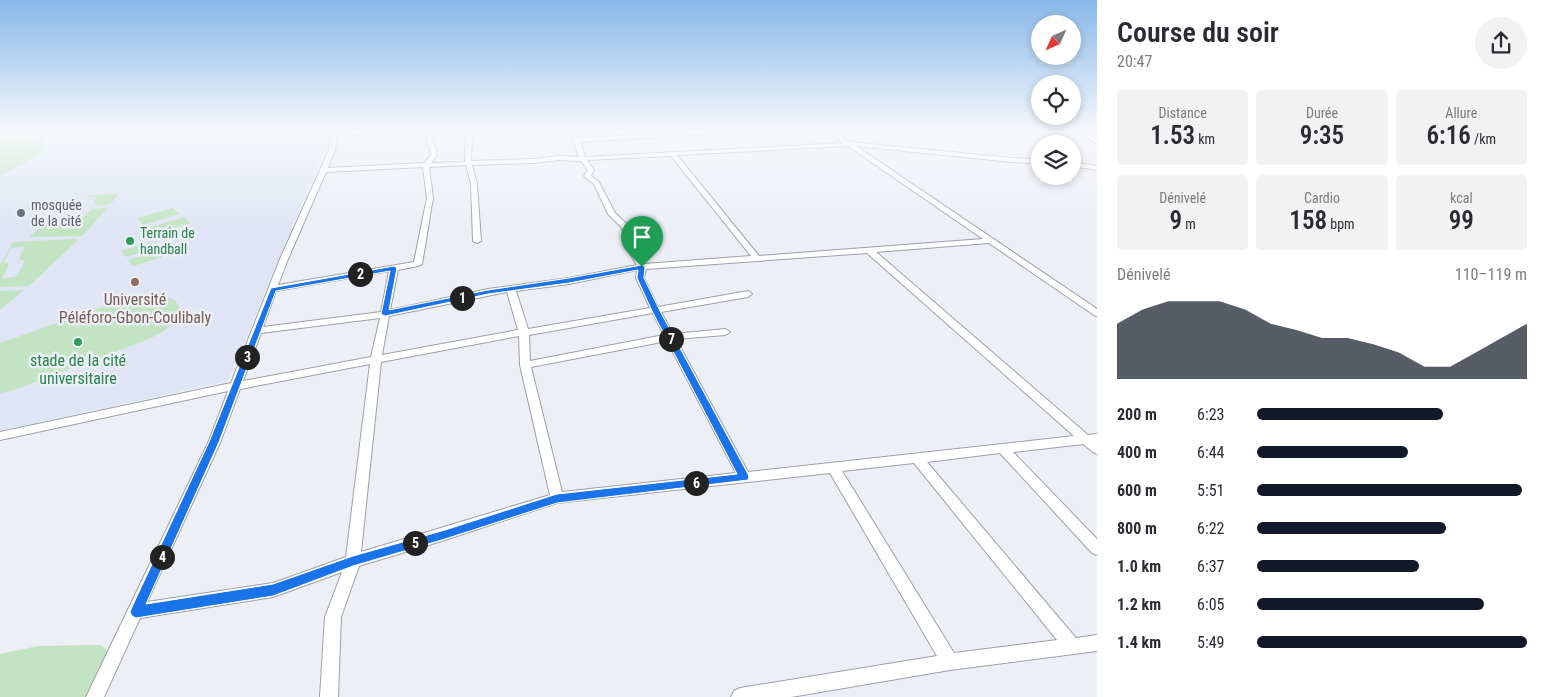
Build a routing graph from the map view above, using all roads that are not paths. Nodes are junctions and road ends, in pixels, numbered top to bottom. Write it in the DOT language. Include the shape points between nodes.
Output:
graph roads {
  1 [pos="326,165"];
  2 [pos="426,165"];
  3 [pos="433,165"];
  4 [pos="469,165"];
  5 [pos="587,165"];
  6 [pos="681,165"];
  7 [pos="877,165"];
  8 [pos="1081,165"];
  9 [pos="1097,168"];
  10 [pos="324,170"];
  11 [pos="477,240"];
  12 [pos="990,240"];
  13 [pos="870,250"];
  14 [pos="756,258"];
  15 [pos="642,267"];
  16 [pos="394,268"];
  17 [pos="273,289"];
  18 [pos="511,289"];
  19 [pos="748,294"];
  20 [pos="656,311"];
  21 [pos="1097,313"];
  22 [pos="385,314"];
  23 [pos="257,332"];
  24 [pos="725,332"];
  25 [pos="524,333"];
  26 [pos="670,337"];
  27 [pos="376,359"];
  28 [pos="524,366"];
  29 [pos="236,386"];
  30 [pos="0,436"];
  31 [pos="1091,438"];
  32 [pos="1002,448"];
  33 [pos="1097,448"];
  34 [pos="917,458"];
  35 [pos="833,467"];
  36 [pos="744,477"];
  37 [pos="557,498"];
  38 [pos="1097,549"];
  39 [pos="353,561"];
  40 [pos="136,612"];
  41 [pos="1097,643"];
  42 [pos="1072,646"];
  43 [pos="950,662"];
  44 [pos="95,697"];
  45 [pos="329,697"];
  46 [pos="740,697"];
  1 -- 10 [label="street"];
  2 -- 3 [label="street"];
  2 -- 10 [label="street"];
  2 -- 16 [label="street" via="430,198 418,264"];
  4 -- 11 [label="street" via="474,184"];
  5 -- 15 [label="street" via="592,170 586,176 597,183 612,214 626,227 631,249"];
  6 -- 14 [label="street"];
  7 -- 12 [label="street"];
  8 -- 9 [label="street"];
  10 -- 17 [label="street"];
  12 -- 13 [label="street"];
  12 -- 21 [label="street"];
  13 -- 14 [label="street"];
  13 -- 31 [label="street"];
  14 -- 15 [label="street"];
  15 -- 18 [label="street"];
  15 -- 20 [label="street" via="640,278"];
  16 -- 17 [label="street"];
  16 -- 22 [label="street"];
  17 -- 23 [label="street"];
  18 -- 22 [label="street"];
  18 -- 25 [label="street"];
  19 -- 20 [label="street"];
  20 -- 25 [label="street"];
  20 -- 26 [label="street"];
  22 -- 23 [label="street"];
  22 -- 27 [label="street"];
  23 -- 29 [label="street"];
  24 -- 26 [label="street"];
  25 -- 27 [label="street"];
  25 -- 28 [label="street"];
  26 -- 28 [label="street"];
  26 -- 36 [label="street"];
  27 -- 29 [label="street"];
  27 -- 39 [label="street"];
  28 -- 37 [label="street"];
  29 -- 30 [label="street"];
  29 -- 40 [label="street" via="214,442"];
  31 -- 32 [label="street"];
  31 -- 33 [label="street"];
  32 -- 34 [label="street"];
  32 -- 38 [label="street"];
  34 -- 35 [label="street"];
  34 -- 42 [label="street"];
  35 -- 36 [label="street"];
  35 -- 43 [label="street"];
  36 -- 37 [label="street"];
  37 -- 39 [label="street"];
  39 -- 40 [label="street" via="273,590"];
  39 -- 45 [label="street" via="334,617"];
  40 -- 44 [label="street"];
  41 -- 42 [label="street"];
  42 -- 43 [label="street"];
  43 -- 46 [label="street"];
}
